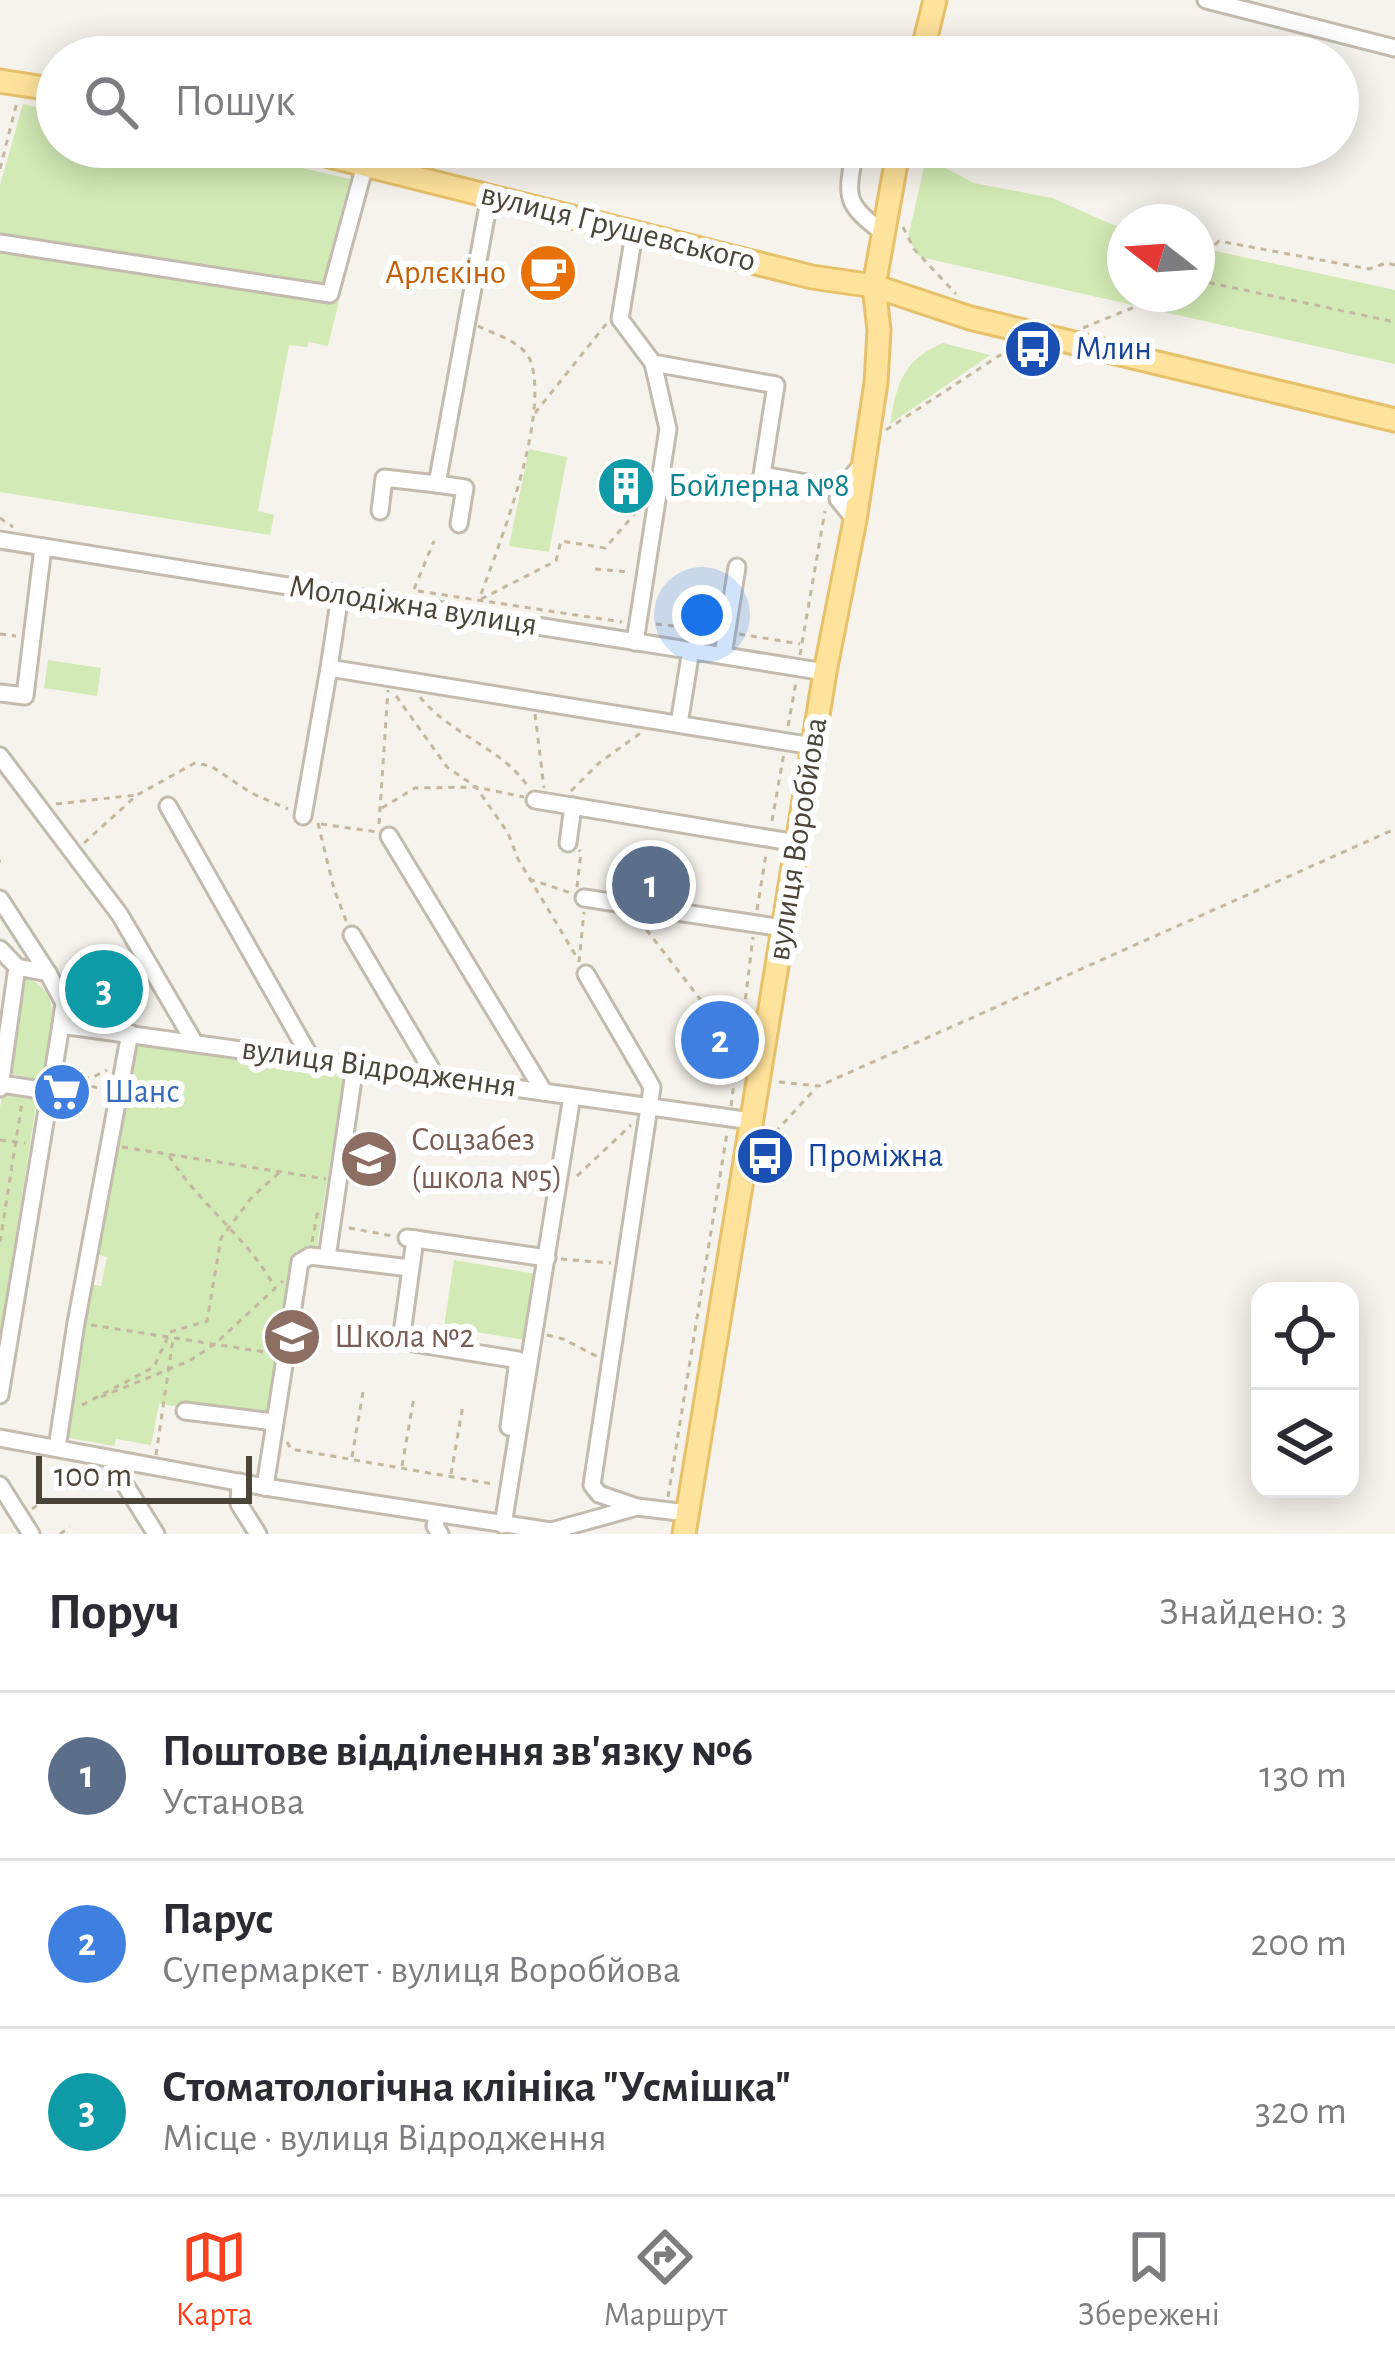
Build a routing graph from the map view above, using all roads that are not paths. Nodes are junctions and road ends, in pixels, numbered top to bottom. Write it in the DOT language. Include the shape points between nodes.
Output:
graph roads {
  1 [pos="935,0"];
  2 [pos="1206,0"];
  3 [pos="926,36"];
  4 [pos="1348,36"];
  5 [pos="1359,39"];
  6 [pos="1395,48"];
  7 [pos="0,81"];
  8 [pos="36,85"];
  9 [pos="364,168"];
  10 [pos="381,168"];
  11 [pos="852,168"];
  12 [pos="897,168"];
  13 [pos="490,195"];
  14 [pos="892,227"];
  15 [pos="634,234"];
  16 [pos="0,243"];
  17 [pos="874,286"];
  18 [pos="653,363"];
  19 [pos="1395,420"];
  20 [pos="864,453"];
  21 [pos="437,484"];
  22 [pos="840,489"];
  23 [pos="380,511"];
  24 [pos="855,520"];
  25 [pos="459,524"];
  26 [pos="0,540"];
  27 [pos="43,547"];
  28 [pos="737,567"];
  29 [pos="340,595"];
  30 [pos="635,642"];
  31 [pos="691,650"];
  32 [pos="723,655"];
  33 [pos="328,668"];
  34 [pos="825,672"];
  35 [pos="0,693"];
  36 [pos="679,724"];
  37 [pos="813,746"];
  38 [pos="0,756"];
  39 [pos="168,806"];
  40 [pos="303,816"];
  41 [pos="383,834"];
  42 [pos="568,843"];
  43 [pos="797,843"];
  44 [pos="584,898"];
  45 [pos="0,899"];
  46 [pos="783,928"];
  47 [pos="352,935"];
  48 [pos="0,949"];
  49 [pos="17,967"];
  50 [pos="583,969"];
  51 [pos="48,974"];
  52 [pos="62,1025"];
  53 [pos="721,1025"];
  54 [pos="766,1031"];
  55 [pos="130,1033"];
  56 [pos="194,1040"];
  57 [pos="312,1060"];
  58 [pos="355,1066"];
  59 [pos="436,1078"];
  60 [pos="0,1086"];
  61 [pos="48,1090"];
  62 [pos="544,1092"];
  63 [pos="572,1096"];
  64 [pos="649,1107"];
  65 [pos="741,1119"];
  66 [pos="312,1258"];
  67 [pos="547,1258"];
  68 [pos="410,1268"];
  69 [pos="0,1395"];
  70 [pos="185,1411"];
  71 [pos="274,1422"];
  72 [pos="0,1438"];
  73 [pos="57,1448"];
  74 [pos="118,1460"];
  75 [pos="240,1482"];
  76 [pos="0,1485"];
  77 [pos="266,1487"];
  78 [pos="503,1492"];
  79 [pos="637,1507"];
  80 [pos="437,1515"];
  81 [pos="679,1519"];
  82 [pos="503,1525"];
  83 [pos="32,1534"];
  84 [pos="156,1534"];
  85 [pos="257,1534"];
  86 [pos="440,1534"];
  1 -- 3 [label="main road"];
  2 -- 4 [label="street"];
  5 -- 6 [label="street"];
  7 -- 8 [label="main road"];
  9 -- 16 [label="street" via="330,294"];
  10 -- 13 [label="main road, вулиця Грушевського"];
  11 -- 14 [label="street" via="848,195 856,212"];
  12 -- 14 [label="main road, вулиця Воробйова"];
  13 -- 15 [label="main road, вулиця Грушевського"];
  13 -- 21 [label="street"];
  14 -- 17 [label="main road, вулиця Воробйова"];
  15 -- 17 [label="main road, вулиця Грушевського"];
  15 -- 18 [label="street" via="620,319"];
  17 -- 19 [label="main road, вулиця Грушевського" via="970,318"];
  17 -- 20 [label="main road, вулиця Воробйова" via="879,330"];
  18 -- 22 [label="street" via="776,385 762,475"];
  18 -- 30 [label="street" via="668,429"];
  20 -- 22 [label="street"];
  20 -- 24 [label="main road, вулиця Воробйова"];
  21 -- 23 [label="street" via="384,478"];
  21 -- 25 [label="street" via="465,488"];
  22 -- 24 [label="street" via="838,499"];
  24 -- 34 [label="main road, вулиця Воробйова"];
  26 -- 27 [label="street, Молодіжна вулиця"];
  27 -- 29 [label="street, Молодіжна вулиця"];
  27 -- 35 [label="street" via="25,696"];
  28 -- 32 [label="street"];
  29 -- 30 [label="street, Молодіжна вулиця" via="478,608"];
  29 -- 33 [label="street"];
  30 -- 31 [label="street, Молодіжна вулиця"];
  31 -- 32 [label="street, Молодіжна вулиця"];
  31 -- 36 [label="street"];
  32 -- 34 [label="street, Молодіжна вулиця"];
  33 -- 36 [label="street"];
  33 -- 40 [label="street"];
  34 -- 37 [label="main road, вулиця Воробйова"];
  36 -- 37 [label="street"];
  37 -- 43 [label="main road, вулиця Воробйова"];
  38 -- 56 [label="street" via="121,915"];
  39 -- 57 [label="street"];
  41 -- 62 [label="street"];
  42 -- 43 [label="street" via="550,802"];
  43 -- 46 [label="main road, вулиця Воробйова"];
  44 -- 46 [label="street"];
  45 -- 51 [label="street"];
  46 -- 54 [label="main road, вулиця Воробйова"];
  47 -- 59 [label="street"];
  48 -- 49 [label="street"];
  49 -- 51 [label="street"];
  49 -- 60 [label="street"];
  50 -- 64 [label="street" via="652,1087"];
  51 -- 52 [label="street" via="64,1003"];
  52 -- 55 [label="street, вулиця Відродження"];
  52 -- 61 [label="street"];
  53 -- 54 [label="street"];
  54 -- 65 [label="main road, вулиця Воробйова"];
  55 -- 56 [label="street, вулиця Відродження"];
  55 -- 73 [label="street"];
  56 -- 57 [label="street, вулиця Відродження"];
  57 -- 58 [label="street, вулиця Відродження"];
  58 -- 59 [label="street, вулиця Відродження"];
  58 -- 66 [label="street" via="332,1224"];
  59 -- 62 [label="street, вулиця Відродження"];
  60 -- 61 [label="street"];
  61 -- 69 [label="street"];
  62 -- 63 [label="street, вулиця Відродження"];
  63 -- 64 [label="street, вулиця Відродження"];
  63 -- 67 [label="street"];
  64 -- 65 [label="street, вулиця Відродження"];
  64 -- 79 [label="street" via="592,1485"];
  65 -- 81 [label="main road, вулиця Воробйова"];
  66 -- 68 [label="street"];
  66 -- 71 [label="street"];
  67 -- 68 [label="street" via="411,1239"];
  67 -- 78 [label="street"];
  68 -- 78 [label="street" via="401,1341 518,1360"];
  70 -- 71 [label="street"];
  71 -- 77 [label="street"];
  72 -- 73 [label="street"];
  73 -- 74 [label="street"];
  74 -- 75 [label="street"];
  74 -- 84 [label="street"];
  75 -- 77 [label="street"];
  75 -- 85 [label="street" via="239,1504"];
  76 -- 83 [label="street"];
  77 -- 80 [label="street"];
  78 -- 82 [label="street"];
  79 -- 81 [label="street"];
  79 -- 82 [label="street" via="551,1531"];
  80 -- 82 [label="street"];
  80 -- 86 [label="street"];
}
